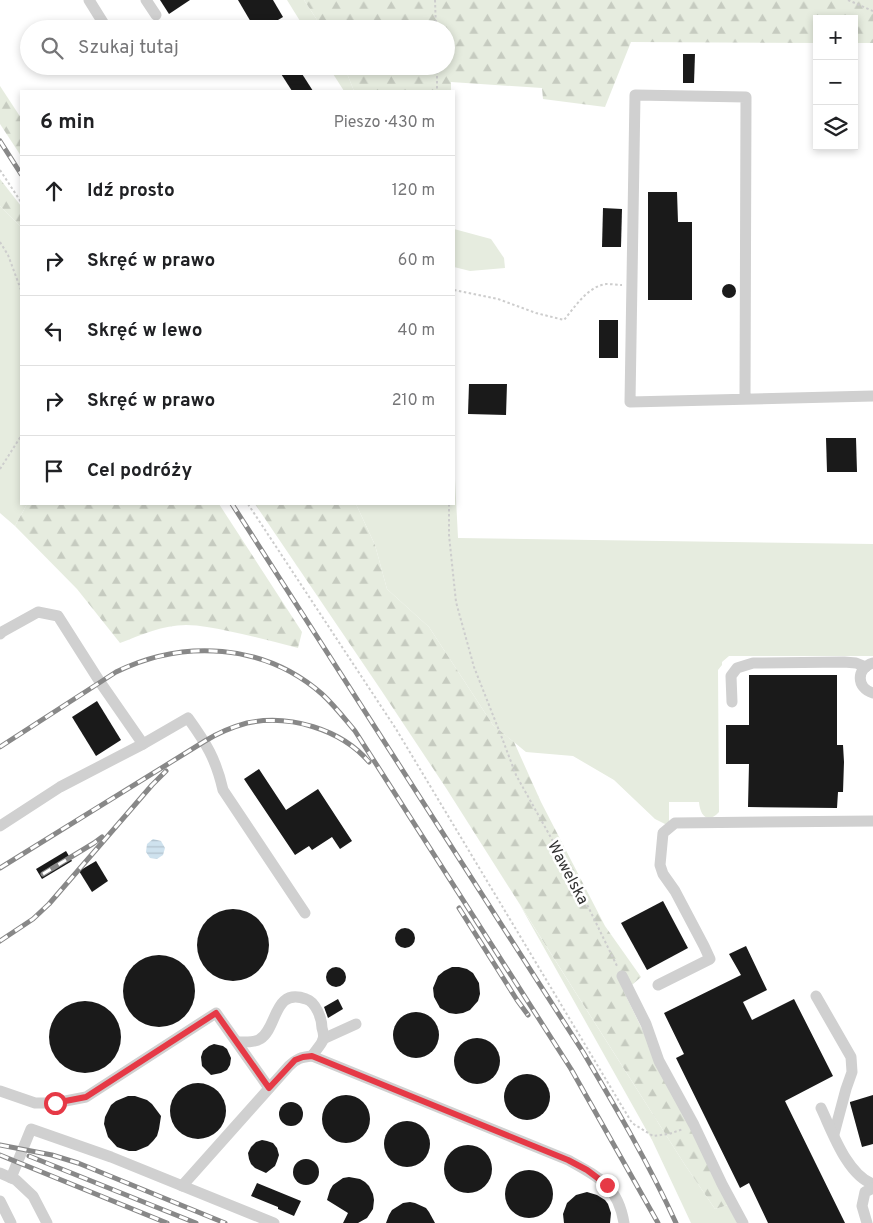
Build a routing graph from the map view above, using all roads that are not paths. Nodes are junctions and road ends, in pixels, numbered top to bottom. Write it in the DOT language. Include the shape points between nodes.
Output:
graph roads {
  1 [pos="89,0"];
  2 [pos="146,0"];
  3 [pos="156,16"];
  4 [pos="101,20"];
  5 [pos="873,396"];
  6 [pos="745,399"];
  7 [pos="0,634"];
  8 [pos="869,665"];
  9 [pos="873,693"];
  10 [pos="732,702"];
  11 [pos="143,744"];
  12 [pos="873,821"];
  13 [pos="0,826"];
  14 [pos="305,913"];
  15 [pos="622,976"];
  16 [pos="658,985"];
  17 [pos="816,996"];
  18 [pos="356,1024"];
  19 [pos="323,1039"];
  20 [pos="237,1042"];
  21 [pos="312,1056"];
  22 [pos="269,1088"];
  23 [pos="0,1091"];
  24 [pos="821,1108"];
  25 [pos="834,1134"];
  26 [pos="0,1173"];
  27 [pos="11,1178"];
  28 [pos="873,1184"];
  29 [pos="182,1186"];
  30 [pos="873,1188"];
  31 [pos="0,1201"];
  32 [pos="11,1223"];
  33 [pos="47,1223"];
  34 [pos="274,1223"];
  35 [pos="624,1223"];
  36 [pos="743,1223"];
  37 [pos="867,1223"];
  1 -- 4 [label="lane"];
  2 -- 3 [label="lane"];
  5 -- 6 [label="lane"];
  6 -- 6 [label="lane" via="630,402 635,95 746,98"];
  7 -- 11 [label="lane" via="38,612 58,616"];
  8 -- 9 [label="lane" via="861,672 861,682"];
  8 -- 10 [label="lane" via="753,662 737,668 730,676"];
  11 -- 13 [label="lane" via="60,787"];
  11 -- 14 [label="lane" via="188,718 214,758 224,790"];
  12 -- 16 [label="lane" via="675,823 663,833 660,865 710,960"];
  15 -- 36 [label="lane" via="660,1061"];
  17 -- 25 [label="lane" via="851,1057 852,1072"];
  18 -- 19 [label="lane"];
  19 -- 20 [label="lane" via="317,1011 310,1000 302,997 290,998 279,1006 266,1034 258,1041"];
  19 -- 21 [label="lane"];
  20 -- 22 [label="lane"];
  20 -- 23 [label="lane" via="216,1013 86,1097 34,1103"];
  21 -- 22 [label="lane" via="295,1060"];
  21 -- 35 [label="lane" via="587,1170 607,1185 616,1197"];
  22 -- 29 [label="lane"];
  24 -- 25 [label="lane"];
  25 -- 28 [label="lane" via="852,1168"];
  26 -- 27 [label="lane"];
  27 -- 29 [label="lane" via="31,1129"];
  27 -- 33 [label="lane" via="33,1196"];
  29 -- 34 [label="lane"];
  30 -- 37 [label="lane" via="865,1192 862,1206"];
  31 -- 32 [label="lane"];
}
